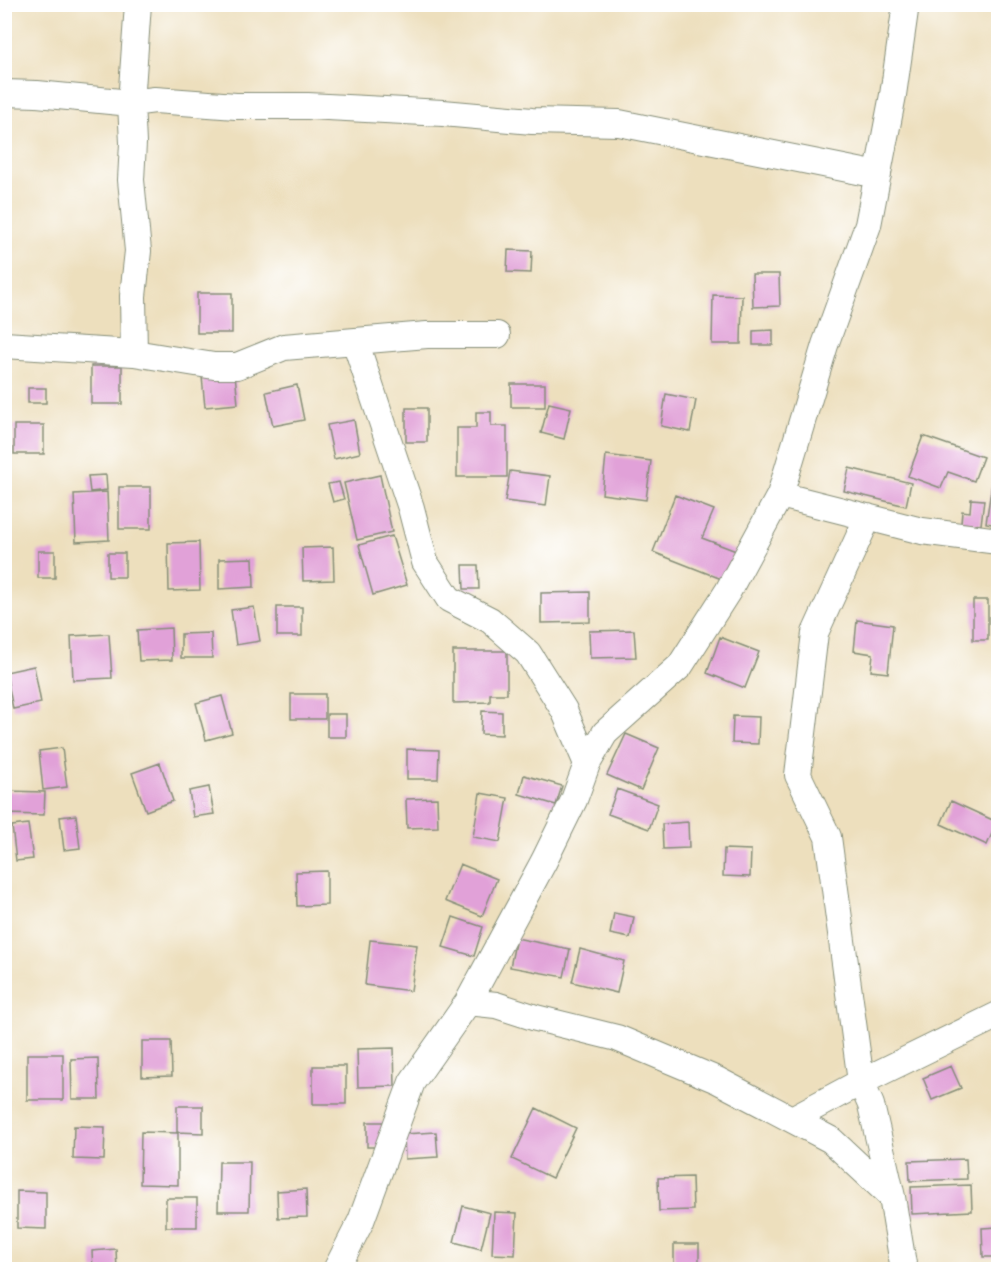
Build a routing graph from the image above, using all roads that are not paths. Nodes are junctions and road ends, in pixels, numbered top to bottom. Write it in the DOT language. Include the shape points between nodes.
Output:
graph roads {
  1 [pos="138,4"];
  2 [pos="906,4"];
  3 [pos="4,93"];
  4 [pos="131,103"];
  5 [pos="878,175"];
  6 [pos="498,335"];
  7 [pos="355,341"];
  8 [pos="4,345"];
  9 [pos="134,353"];
  10 [pos="780,495"];
  11 [pos="868,517"];
  12 [pos="999,541"];
  13 [pos="587,764"];
  14 [pos="468,1002"];
  15 [pos="999,1015"];
  16 [pos="861,1082"];
  17 [pos="792,1119"];
  18 [pos="892,1197"];
  19 [pos="336,1269"];
  20 [pos="904,1269"];
  1 -- 4 [label="street"];
  2 -- 5 [label="street"];
  3 -- 4 [label="street"];
  4 -- 5 [label="street" via="155,100 308,106 620,123"];
  4 -- 9 [label="street" via="131,180 138,251 133,296"];
  5 -- 10 [label="street" via="868,225 825,345"];
  6 -- 7 [label="street" via="426,335"];
  7 -- 9 [label="street" via="284,347 237,366"];
  7 -- 13 [label="street" via="425,562 448,600 490,620 528,653 564,710"];
  8 -- 9 [label="street"];
  10 -- 11 [label="street"];
  10 -- 13 [label="street" via="728,591 680,666 605,733"];
  11 -- 12 [label="street" via="922,531"];
  11 -- 16 [label="street" via="815,633 798,775 828,837"];
  13 -- 14 [label="street" via="544,861"];
  14 -- 17 [label="street" via="496,1005 617,1038 717,1080"];
  14 -- 19 [label="street" via="412,1082 361,1221"];
  15 -- 16 [label="street"];
  16 -- 17 [label="street"];
  16 -- 18 [label="street" via="871,1105"];
  17 -- 18 [label="street" via="831,1140"];
  18 -- 20 [label="street"];
}
